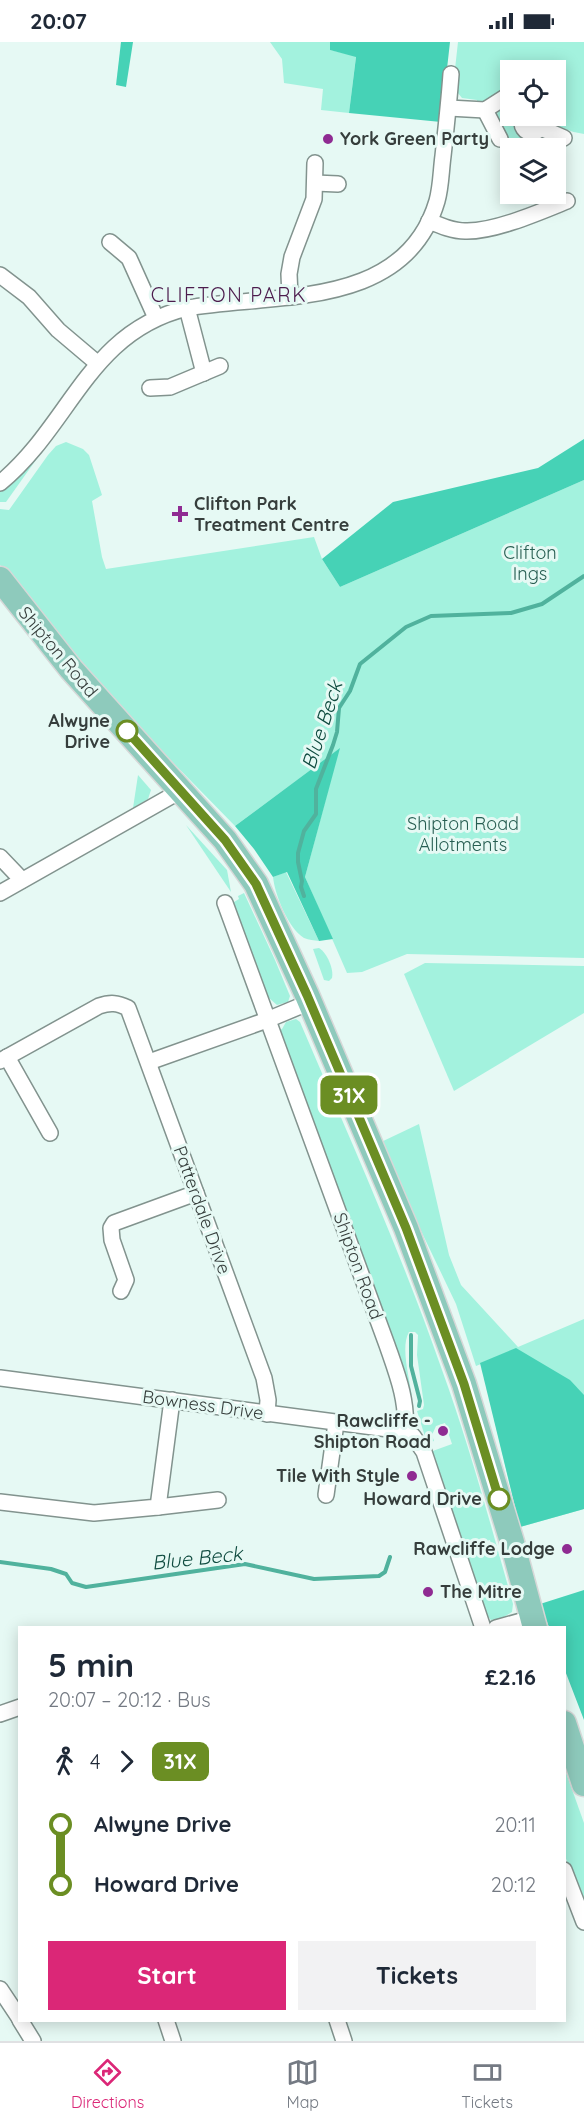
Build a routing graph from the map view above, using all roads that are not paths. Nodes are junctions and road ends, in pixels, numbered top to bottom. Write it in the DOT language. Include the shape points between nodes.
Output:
graph roads {
  1 [pos="451,74"];
  2 [pos="500,99"];
  3 [pos="449,108"];
  4 [pos="480,110"];
  5 [pos="522,126"];
  6 [pos="540,126"];
  7 [pos="548,126"];
  8 [pos="564,138"];
  9 [pos="500,139"];
  10 [pos="315,163"];
  11 [pos="315,183"];
  12 [pos="338,184"];
  13 [pos="567,201"];
  14 [pos="429,221"];
  15 [pos="110,242"];
  16 [pos="0,275"];
  17 [pos="290,297"];
  18 [pos="187,308"];
  19 [pos="156,318"];
  20 [pos="97,363"];
  21 [pos="220,366"];
  22 [pos="204,373"];
  23 [pos="150,388"];
  24 [pos="4,474"];
  25 [pos="0,579"];
  26 [pos="182,790"];
  27 [pos="0,857"];
  28 [pos="22,880"];
  29 [pos="0,893"];
  30 [pos="225,903"];
  31 [pos="310,1002"];
  32 [pos="267,1020"];
  33 [pos="4,1059"];
  34 [pos="149,1062"];
  35 [pos="50,1132"];
  36 [pos="196,1193"];
  37 [pos="129,1284"];
  38 [pos="0,1378"];
  39 [pos="172,1400"];
  40 [pos="267,1414"];
  41 [pos="336,1423"];
  42 [pos="405,1432"];
  43 [pos="326,1495"];
  44 [pos="218,1500"];
  45 [pos="0,1502"];
  46 [pos="158,1507"];
  47 [pos="534,1623"];
  48 [pos="482,1626"];
  49 [pos="511,1626"];
  50 [pos="0,1697"];
  51 [pos="18,1708"];
  52 [pos="2,1713"];
  53 [pos="566,1729"];
  54 [pos="584,1784"];
  55 [pos="566,1875"];
  56 [pos="584,1922"];
  57 [pos="0,1989"];
  58 [pos="18,2017"];
  59 [pos="21,2022"];
  60 [pos="167,2022"];
  61 [pos="338,2022"];
  62 [pos="30,2040"];
  63 [pos="173,2041"];
  64 [pos="344,2041"];
  1 -- 3 [label="street"];
  2 -- 4 [label="street"];
  3 -- 4 [label="street"];
  3 -- 14 [label="street" via="438,200"];
  4 -- 9 [label="street"];
  5 -- 6 [label="street" via="536,132"];
  7 -- 8 [label="street"];
  10 -- 11 [label="street"];
  11 -- 12 [label="street"];
  11 -- 17 [label="street" via="309,214 292,257"];
  13 -- 14 [label="street" via="477,231 454,230"];
  14 -- 17 [label="street" via="411,249 386,270 340,288"];
  15 -- 19 [label="street" via="129,258"];
  16 -- 20 [label="street"];
  17 -- 18 [label="street"];
  18 -- 19 [label="street"];
  18 -- 22 [label="street"];
  19 -- 20 [label="street" via="122,339"];
  20 -- 24 [label="street" via="42,440"];
  21 -- 22 [label="street"];
  22 -- 23 [label="street" via="170,387"];
  25 -- 26 [label="main road, Shipton Road" via="71,669"];
  26 -- 28 [label="street"];
  26 -- 31 [label="main road, Shipton Road" via="256,884"];
  27 -- 28 [label="street"];
  28 -- 29 [label="street"];
  30 -- 32 [label="street, Shipton Road"];
  31 -- 32 [label="street"];
  31 -- 47 [label="main road, Shipton Road" via="406,1228 464,1384"];
  32 -- 34 [label="street"];
  32 -- 42 [label="street, Shipton Road" via="404,1395"];
  33 -- 34 [label="street, Patterdale Drive" via="99,1006 118,1003 128,1008"];
  33 -- 35 [label="street"];
  34 -- 36 [label="street, Patterdale Drive"];
  36 -- 37 [label="street" via="114,1223 112,1240"];
  36 -- 40 [label="street, Patterdale Drive" via="264,1378"];
  38 -- 39 [label="street, Bowness Drive"];
  39 -- 40 [label="street, Bowness Drive"];
  39 -- 46 [label="street"];
  40 -- 41 [label="street, Bowness Drive"];
  41 -- 42 [label="street, Bowness Drive"];
  41 -- 43 [label="street"];
  42 -- 48 [label="street" via="413,1436 424,1452"];
  44 -- 46 [label="street"];
  45 -- 46 [label="street" via="94,1513"];
  47 -- 49 [label="street"];
  50 -- 52 [label="street"];
  51 -- 52 [label="street"];
  53 -- 54 [label="main road"];
  55 -- 56 [label="street"];
  57 -- 58 [label="street"];
  59 -- 62 [label="street"];
  60 -- 63 [label="street"];
  61 -- 64 [label="street"];
}
